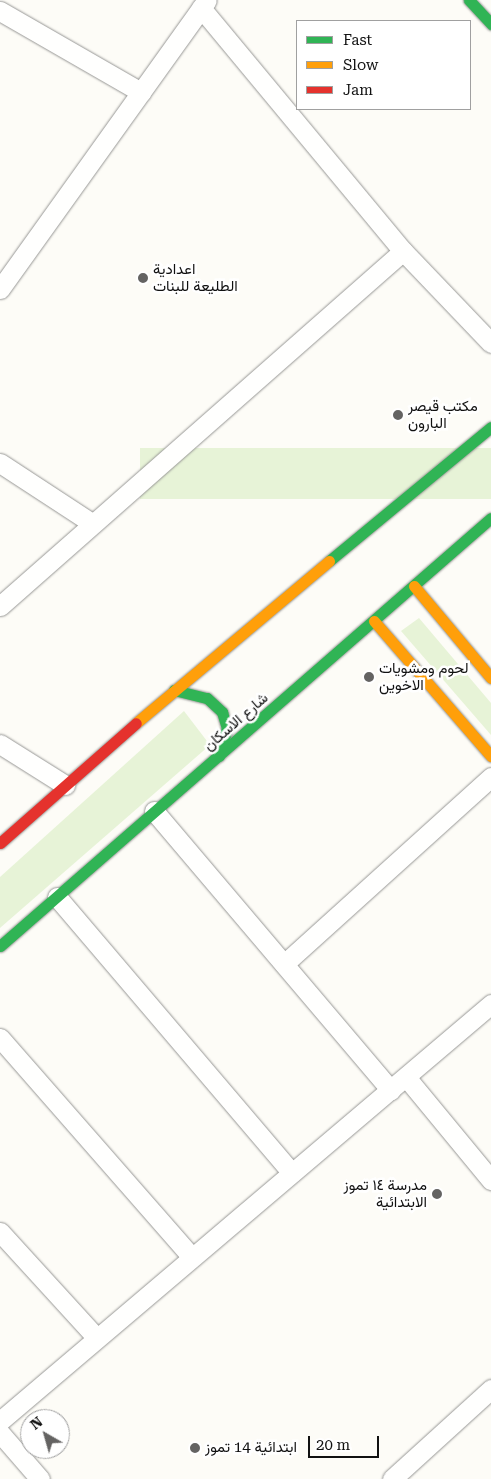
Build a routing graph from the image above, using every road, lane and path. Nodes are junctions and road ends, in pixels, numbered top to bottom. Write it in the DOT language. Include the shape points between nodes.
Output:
graph roads {
  1 [pos="469,0"];
  2 [pos="204,4"];
  3 [pos="0,11"];
  4 [pos="491,24"];
  5 [pos="141,92"];
  6 [pos="404,251"];
  7 [pos="0,289"];
  8 [pos="491,343"];
  9 [pos="491,427"];
  10 [pos="0,463"];
  11 [pos="491,518"];
  12 [pos="90,522"];
  13 [pos="414,586"];
  14 [pos="0,606"];
  15 [pos="374,621"];
  16 [pos="491,678"];
  17 [pos="174,690"];
  18 [pos="0,744"];
  19 [pos="220,756"];
  20 [pos="491,756"];
  21 [pos="491,777"];
  22 [pos="65,785"];
  23 [pos="154,811"];
  24 [pos="0,843"];
  25 [pos="57,897"];
  26 [pos="0,946"];
  27 [pos="284,964"];
  28 [pos="491,1004"];
  29 [pos="0,1038"];
  30 [pos="406,1077"];
  31 [pos="391,1090"];
  32 [pos="292,1173"];
  33 [pos="491,1180"];
  34 [pos="0,1232"];
  35 [pos="192,1257"];
  36 [pos="96,1337"];
  37 [pos="491,1389"];
  38 [pos="0,1420"];
  39 [pos="0,1433"];
  40 [pos="401,1476"];
  41 [pos="40,1479"];
  1 -- 4 [label="main road"];
  2 -- 5 [label="street"];
  2 -- 6 [label="street"];
  3 -- 5 [label="street"];
  5 -- 7 [label="street"];
  6 -- 8 [label="street"];
  6 -- 12 [label="street"];
  9 -- 17 [label="main road"];
  10 -- 12 [label="street"];
  11 -- 13 [label="main road, شارع الاسكان"];
  12 -- 14 [label="street"];
  13 -- 15 [label="main road, شارع الاسكان"];
  13 -- 16 [label="main road"];
  15 -- 19 [label="main road, شارع الاسكان"];
  15 -- 20 [label="main road"];
  17 -- 19 [label="main road" via="206,698 222,712 227,728"];
  17 -- 22 [label="main road"];
  18 -- 22 [label="street"];
  19 -- 23 [label="main road, شارع الاسكان"];
  21 -- 27 [label="street"];
  22 -- 24 [label="main road"];
  23 -- 25 [label="main road, شارع الاسكان"];
  23 -- 27 [label="street"];
  25 -- 26 [label="main road, شارع الاسكان"];
  25 -- 32 [label="street"];
  27 -- 31 [label="street"];
  28 -- 30 [label="street"];
  29 -- 35 [label="street"];
  30 -- 31 [label="street"];
  30 -- 33 [label="street"];
  31 -- 32 [label="street"];
  32 -- 35 [label="street"];
  34 -- 36 [label="street"];
  35 -- 36 [label="street"];
  36 -- 38 [label="street"];
  37 -- 40 [label="street"];
  39 -- 41 [label="street"];
}
